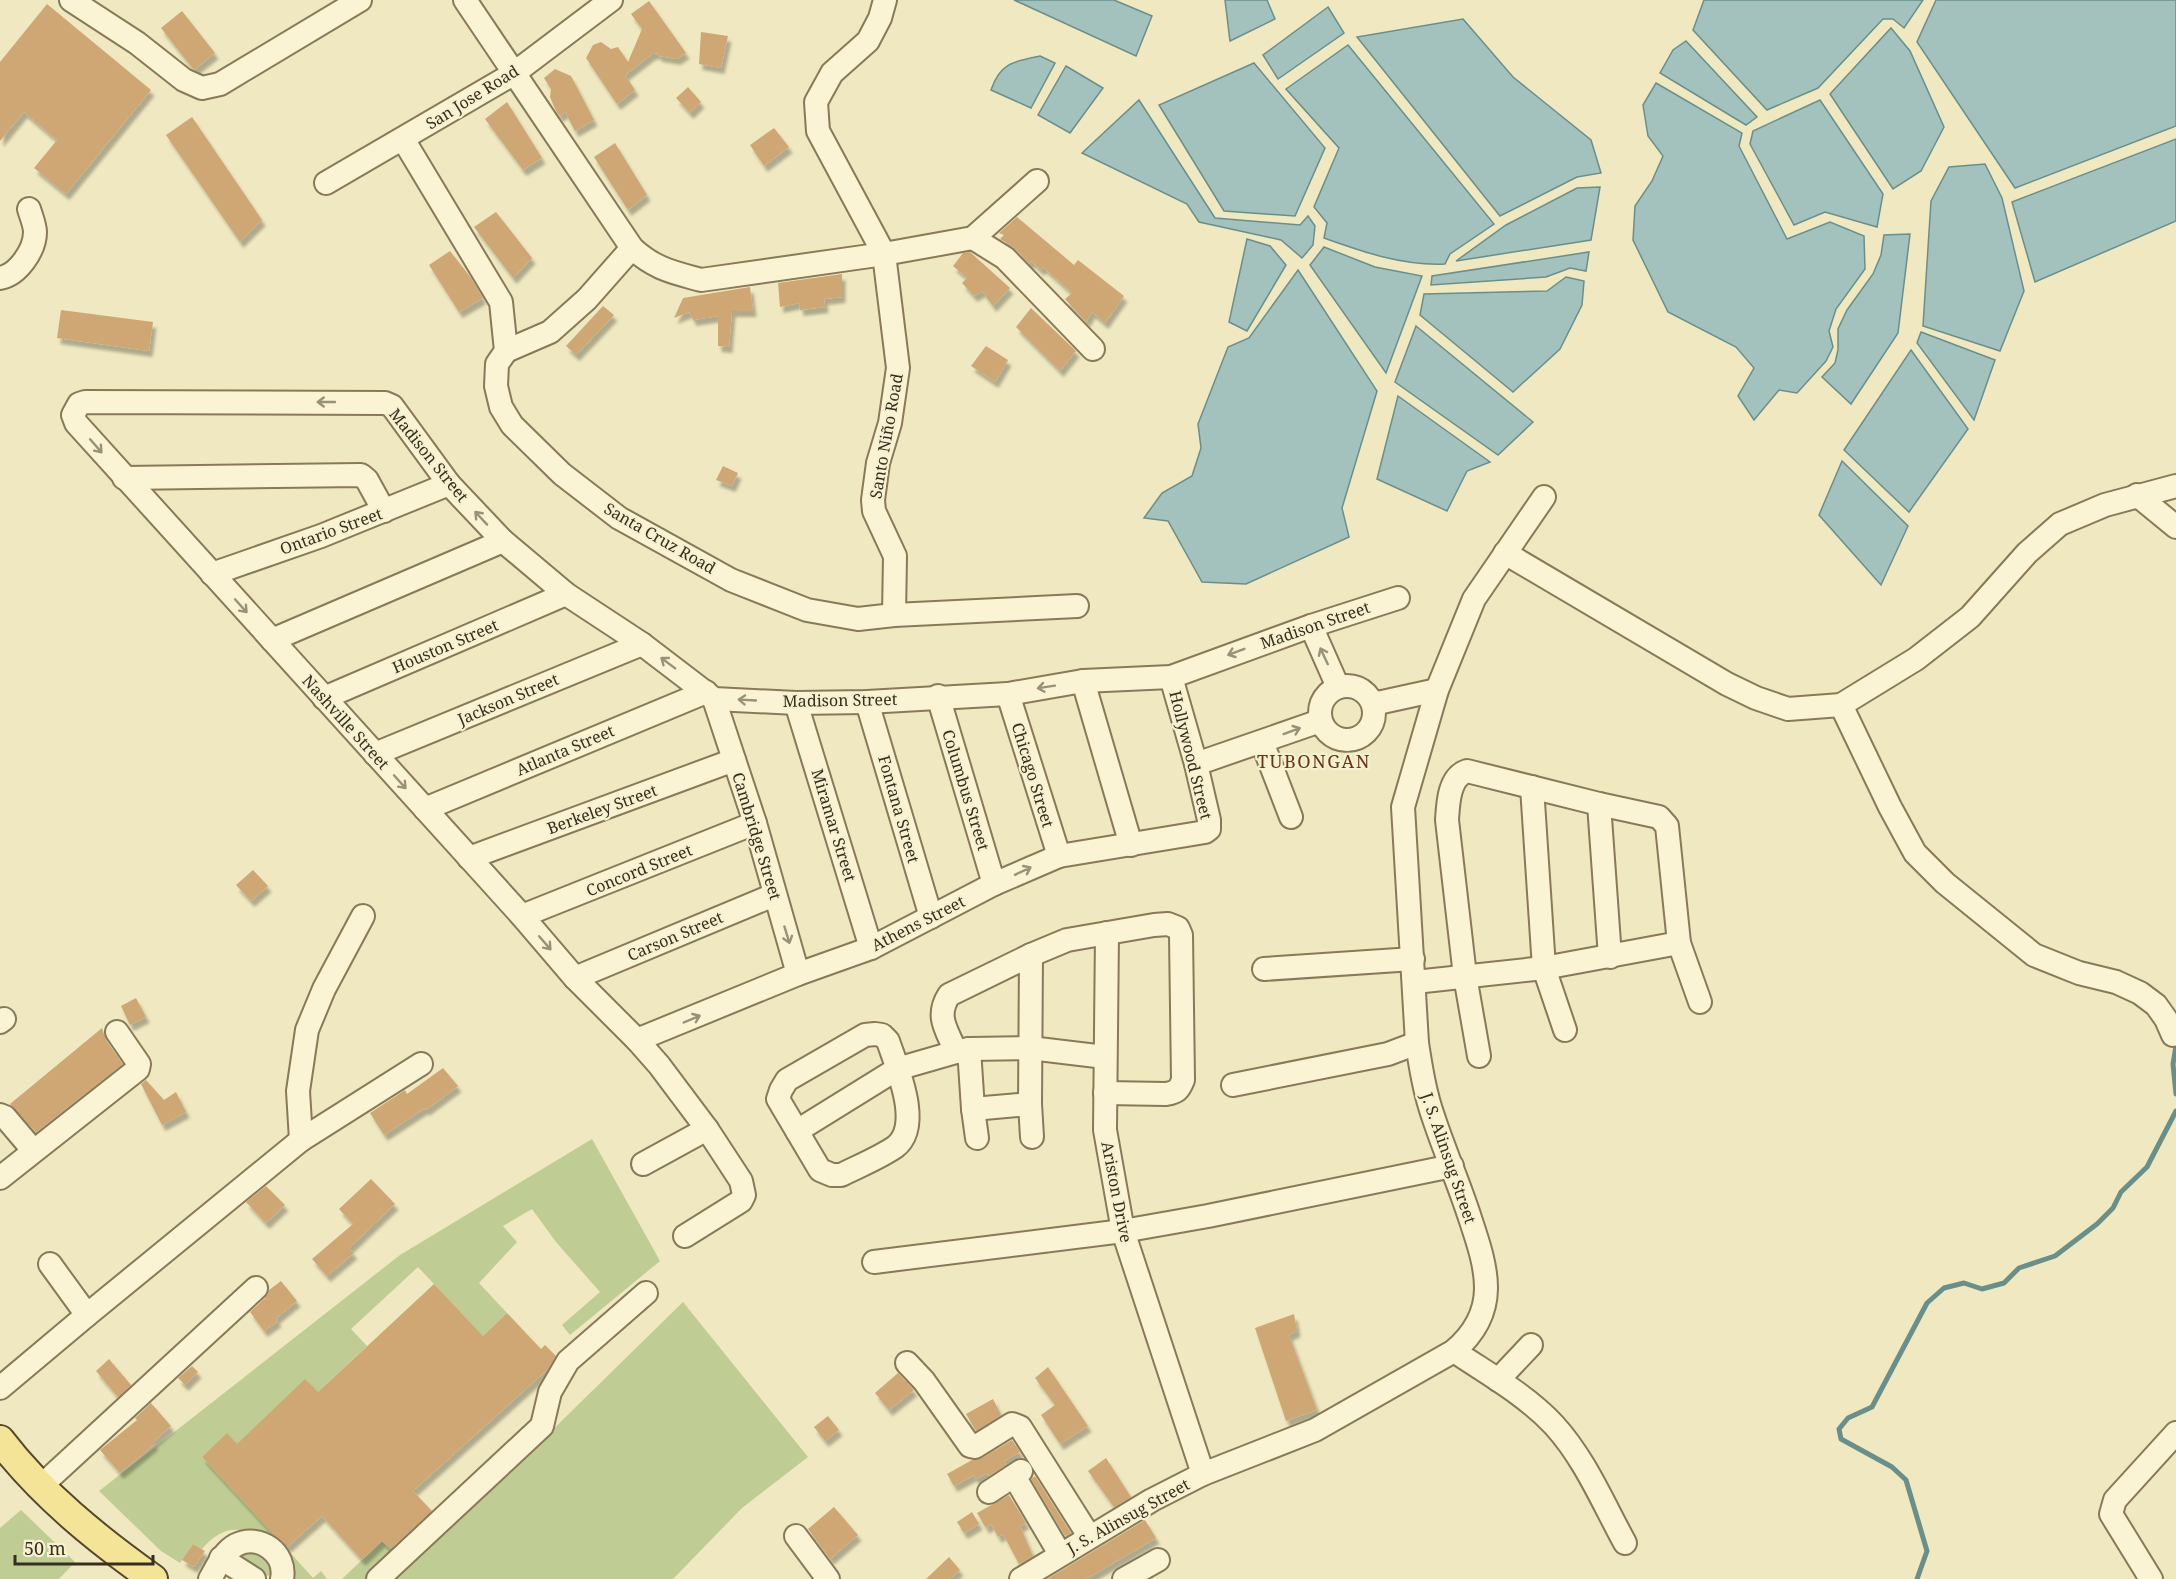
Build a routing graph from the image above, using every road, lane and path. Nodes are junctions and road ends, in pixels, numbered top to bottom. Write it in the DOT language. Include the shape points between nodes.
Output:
graph roads {
  1 [pos="71,0"];
  2 [pos="360,0"];
  3 [pos="465,0"];
  4 [pos="611,0"];
  5 [pos="885,0"];
  6 [pos="513,74"];
  7 [pos="403,140"];
  8 [pos="1037,181"];
  9 [pos="326,183"];
  10 [pos="28,209"];
  11 [pos="973,238"];
  12 [pos="632,248"];
  13 [pos="884,254"];
  14 [pos="0,278"];
  15 [pos="1093,349"];
  16 [pos="506,351"];
  17 [pos="85,402"];
  18 [pos="124,478"];
  19 [pos="449,484"];
  20 [pos="2176,486"];
  21 [pos="2137,495"];
  22 [pos="1544,497"];
  23 [pos="384,511"];
  24 [pos="2176,527"];
  25 [pos="503,541"];
  26 [pos="1505,553"];
  27 [pos="212,574"];
  28 [pos="567,594"];
  29 [pos="1398,598"];
  30 [pos="1077,606"];
  31 [pos="894,615"];
  32 [pos="1311,626"];
  33 [pos="272,640"];
  34 [pos="642,644"];
  35 [pos="1171,677"];
  36 [pos="1083,681"];
  37 [pos="1338,687"];
  38 [pos="1437,690"];
  39 [pos="1008,694"];
  40 [pos="710,695"];
  41 [pos="938,696"];
  42 [pos="324,698"];
  43 [pos="867,702"];
  44 [pos="796,703"];
  45 [pos="1373,704"];
  46 [pos="1841,705"];
  47 [pos="1320,721"];
  48 [pos="1262,742"];
  49 [pos="375,754"];
  50 [pos="734,760"];
  51 [pos="1196,764"];
  52 [pos="1532,787"];
  53 [pos="1599,804"];
  54 [pos="425,809"];
  55 [pos="1291,817"];
  56 [pos="755,823"];
  57 [pos="1205,832"];
  58 [pos="1131,845"];
  59 [pos="1059,856"];
  60 [pos="469,858"];
  61 [pos="994,884"];
  62 [pos="774,895"];
  63 [pos="363,916"];
  64 [pos="522,916"];
  65 [pos="931,917"];
  66 [pos="1107,933"];
  67 [pos="1679,943"];
  68 [pos="872,948"];
  69 [pos="1031,955"];
  70 [pos="1610,957"];
  71 [pos="1413,959"];
  72 [pos="1544,968"];
  73 [pos="1264,969"];
  74 [pos="798,974"];
  75 [pos="1465,976"];
  76 [pos="575,978"];
  77 [pos="1415,982"];
  78 [pos="1700,1002"];
  79 [pos="1565,1030"];
  80 [pos="117,1032"];
  81 [pos="2173,1035"];
  82 [pos="638,1040"];
  83 [pos="1417,1043"];
  84 [pos="1030,1048"];
  85 [pos="962,1050"];
  86 [pos="1479,1056"];
  87 [pos="1105,1057"];
  88 [pos="421,1064"];
  89 [pos="897,1069"];
  90 [pos="1233,1085"];
  91 [pos="1105,1093"];
  92 [pos="1030,1104"];
  93 [pos="972,1109"];
  94 [pos="0,1115"];
  95 [pos="707,1129"];
  96 [pos="796,1131"];
  97 [pos="1032,1137"];
  98 [pos="977,1138"];
  99 [pos="301,1140"];
  100 [pos="33,1150"];
  101 [pos="643,1164"];
  102 [pos="1452,1166"];
  103 [pos="0,1178"];
  104 [pos="1123,1231"];
  105 [pos="685,1236"];
  106 [pos="874,1262"];
  107 [pos="50,1264"];
  108 [pos="256,1288"];
  109 [pos="646,1293"];
  110 [pos="87,1315"];
  111 [pos="1531,1345"];
  112 [pos="1454,1351"];
  113 [pos="908,1362"];
  114 [pos="1498,1380"];
  115 [pos="0,1388"];
  116 [pos="2176,1433"];
  117 [pos="0,1440"];
  118 [pos="1203,1474"];
  119 [pos="41,1486"];
  120 [pos="989,1492"];
  121 [pos="796,1536"];
  122 [pos="1089,1536"];
  123 [pos="1625,1543"];
  124 [pos="1060,1554"];
  125 [pos="221,1558"];
  126 [pos="1158,1560"];
  127 [pos="153,1579"];
  128 [pos="210,1579"];
  129 [pos="254,1579"];
  130 [pos="282,1579"];
  131 [pos="378,1579"];
  132 [pos="828,1579"];
  133 [pos="1022,1579"];
  134 [pos="1124,1579"];
  135 [pos="2151,1579"];
  1 -- 2 [label="street" via="184,81 202,88 220,84"];
  3 -- 6 [label="street"];
  4 -- 6 [label="street, San Jose Road"];
  5 -- 13 [label="street" via="868,41 832,72 816,102 818,131"];
  6 -- 7 [label="street, San Jose Road"];
  6 -- 12 [label="street"];
  7 -- 9 [label="street, San Jose Road"];
  7 -- 16 [label="street, Santa Cruz Road" via="501,302"];
  8 -- 11 [label="street"];
  10 -- 14 [label="street" via="35,231 32,248 22,264"];
  11 -- 13 [label="street"];
  11 -- 15 [label="street" via="1005,258"];
  12 -- 13 [label="street" via="648,263 701,280"];
  12 -- 16 [label="street" via="550,332"];
  13 -- 31 [label="street, Santo Niño Road" via="898,368 873,500 874,511 895,556"];
  16 -- 31 [label="street, Santa Cruz Road" via="497,364 496,386 501,407 512,425 562,474 619,518 731,580 807,610 858,619"];
  17 -- 18 [label="street, Nashville Street, one-way" via="75,408 76,423"];
  19 -- 17 [label="street, Madison Street, one-way" via="392,406 385,403"];
  18 -- 23 [label="street" via="357,474 367,480"];
  18 -- 27 [label="street, Nashville Street"];
  19 -- 23 [label="street, Ontario Street"];
  25 -- 19 [label="street, Madison Street, one-way"];
  20 -- 21 [label="street"];
  21 -- 24 [label="street"];
  21 -- 46 [label="street" via="2061,524 2027,553 1970,617 1916,659"];
  22 -- 26 [label="street, J. S. Alinsug Street"];
  23 -- 27 [label="street, Ontario Street"];
  25 -- 28 [label="street, Madison Street"];
  25 -- 33 [label="street"];
  26 -- 38 [label="street, J. S. Alinsug Street" via="1474,599"];
  26 -- 46 [label="street" via="1756,698 1788,709"];
  27 -- 33 [label="street, Nashville Street, one-way"];
  28 -- 34 [label="street, Madison Street"];
  28 -- 42 [label="street, Houston Street"];
  29 -- 32 [label="street, Madison Street"];
  30 -- 31 [label="street, Santa Cruz Road"];
  32 -- 35 [label="street, Madison Street, one-way"];
  37 -- 32 [label="street, one-way"];
  33 -- 42 [label="street, Nashville Street"];
  40 -- 34 [label="street, Madison Street, one-way"];
  34 -- 49 [label="street, Jackson Street"];
  35 -- 36 [label="street, Madison Street"];
  35 -- 51 [label="street, Hollywood Street"];
  36 -- 39 [label="street, Madison Street, one-way"];
  36 -- 58 [label="street"];
  37 -- 45 [label="street" via="1353,686 1365,692"];
  37 -- 47 [label="street" via="1327,694 1320,707"];
  38 -- 45 [label="street"];
  38 -- 71 [label="street, J. S. Alinsug Street" via="1403,807"];
  39 -- 41 [label="street, Madison Street"];
  39 -- 59 [label="street, Chicago Street"];
  44 -- 40 [label="street, Madison Street, one-way"];
  40 -- 50 [label="street, Cambridge Street"];
  40 -- 54 [label="street, Atlanta Street"];
  41 -- 43 [label="street, Madison Street"];
  41 -- 61 [label="street, Columbus Street"];
  42 -- 49 [label="street, Nashville Street"];
  43 -- 44 [label="street, Madison Street"];
  43 -- 65 [label="street, Fontana Street"];
  44 -- 68 [label="street, Miramar Street"];
  45 -- 47 [label="street" via="1371,725 1355,740 1341,740 1328,733"];
  46 -- 81 [label="street" via="1915,853 2034,955 2140,993 2156,1005"];
  48 -- 47 [label="street, one-way"];
  48 -- 51 [label="street"];
  48 -- 55 [label="street"];
  49 -- 54 [label="street, Nashville Street, one-way"];
  50 -- 56 [label="street, Cambridge Street"];
  50 -- 60 [label="street, Berkeley Street"];
  51 -- 57 [label="street, Hollywood Street" via="1210,825"];
  52 -- 53 [label="street"];
  52 -- 72 [label="street"];
  52 -- 75 [label="street" via="1467,771 1455,779 1447,820"];
  53 -- 67 [label="street" via="1659,817 1667,826"];
  53 -- 70 [label="street"];
  54 -- 60 [label="street, Nashville Street"];
  56 -- 62 [label="street, Cambridge Street"];
  56 -- 64 [label="street, Concord Street"];
  57 -- 58 [label="street, Athens Street"];
  58 -- 59 [label="street, Athens Street"];
  61 -- 59 [label="street, Athens Street, one-way"];
  60 -- 64 [label="street, Nashville Street"];
  61 -- 65 [label="street, Athens Street"];
  62 -- 74 [label="street, Cambridge Street, one-way"];
  62 -- 76 [label="street, Carson Street"];
  63 -- 99 [label="street" via="307,1030 298,1091"];
  64 -- 76 [label="street, Nashville Street, one-way"];
  65 -- 68 [label="street, Athens Street"];
  66 -- 69 [label="street" via="1067,940"];
  66 -- 87 [label="street, Ariston Drive"];
  66 -- 91 [label="street" via="1168,924 1178,928 1183,1080 1176,1092 1166,1094"];
  67 -- 70 [label="street"];
  67 -- 78 [label="street"];
  68 -- 74 [label="street, Athens Street"];
  69 -- 84 [label="street"];
  69 -- 85 [label="street" via="949,995 941,1015"];
  70 -- 72 [label="street"];
  71 -- 73 [label="street"];
  71 -- 77 [label="street, J. S. Alinsug Street"];
  72 -- 75 [label="street"];
  72 -- 79 [label="street"];
  82 -- 74 [label="street, Athens Street, one-way"];
  75 -- 77 [label="street"];
  75 -- 86 [label="street"];
  76 -- 82 [label="street, Nashville Street"];
  77 -- 83 [label="street, J. S. Alinsug Street"];
  80 -- 100 [label="street" via="139,1064 138,1070"];
  82 -- 95 [label="street, Nashville Street"];
  83 -- 90 [label="street" via="1388,1054"];
  83 -- 102 [label="street, J. S. Alinsug Street" via="1422,1078"];
  84 -- 85 [label="street"];
  84 -- 87 [label="street"];
  84 -- 92 [label="street"];
  85 -- 89 [label="street"];
  85 -- 93 [label="street"];
  87 -- 91 [label="street, Ariston Drive"];
  88 -- 99 [label="street"];
  89 -- 96 [label="street"];
  89 -- 96 [label="street" via="888,1041 882,1035 865,1035 787,1080 778,1099"];
  89 -- 96 [label="street" via="909,1125 896,1146 841,1175 832,1175 820,1170"];
  91 -- 104 [label="street, Ariston Drive" via="1105,1130"];
  92 -- 93 [label="street"];
  92 -- 97 [label="street"];
  93 -- 98 [label="street"];
  94 -- 100 [label="street"];
  95 -- 101 [label="street"];
  95 -- 105 [label="street, Nashville Street" via="741,1181 744,1195 741,1201"];
  99 -- 110 [label="street"];
  100 -- 103 [label="street"];
  102 -- 104 [label="street"];
  102 -- 112 [label="street, J. S. Alinsug Street" via="1486,1275 1484,1309 1478,1324"];
  104 -- 106 [label="street"];
  104 -- 118 [label="street, Ariston Drive"];
  107 -- 110 [label="street"];
  108 -- 119 [label="street"];
  109 -- 131 [label="street" via="568,1361 549,1392 542,1426"];
  110 -- 115 [label="street"];
  111 -- 114 [label="street"];
  112 -- 114 [label="street"];
  112 -- 118 [label="street, J. S. Alinsug Street" via="1315,1430"];
  113 -- 122 [label="street" via="970,1446 975,1447 1011,1424 1020,1427"];
  114 -- 123 [label="street" via="1521,1395 1573,1448"];
  116 -- 135 [label="street" via="2112,1506 2111,1514"];
  117 -- 119 [label="main road"];
  118 -- 122 [label="street, J. S. Alinsug Street"];
  119 -- 127 [label="main road" via="103,1543"];
  120 -- 124 [label="street" via="1018,1473"];
  121 -- 132 [label="street"];
  122 -- 124 [label="street, J. S. Alinsug Street"];
  124 -- 133 [label="street, J. S. Alinsug Street"];
  125 -- 128 [label="street"];
  125 -- 129 [label="street"];
  125 -- 130 [label="street" via="235,1545 252,1540 278,1556"];
  126 -- 134 [label="street"];
}
